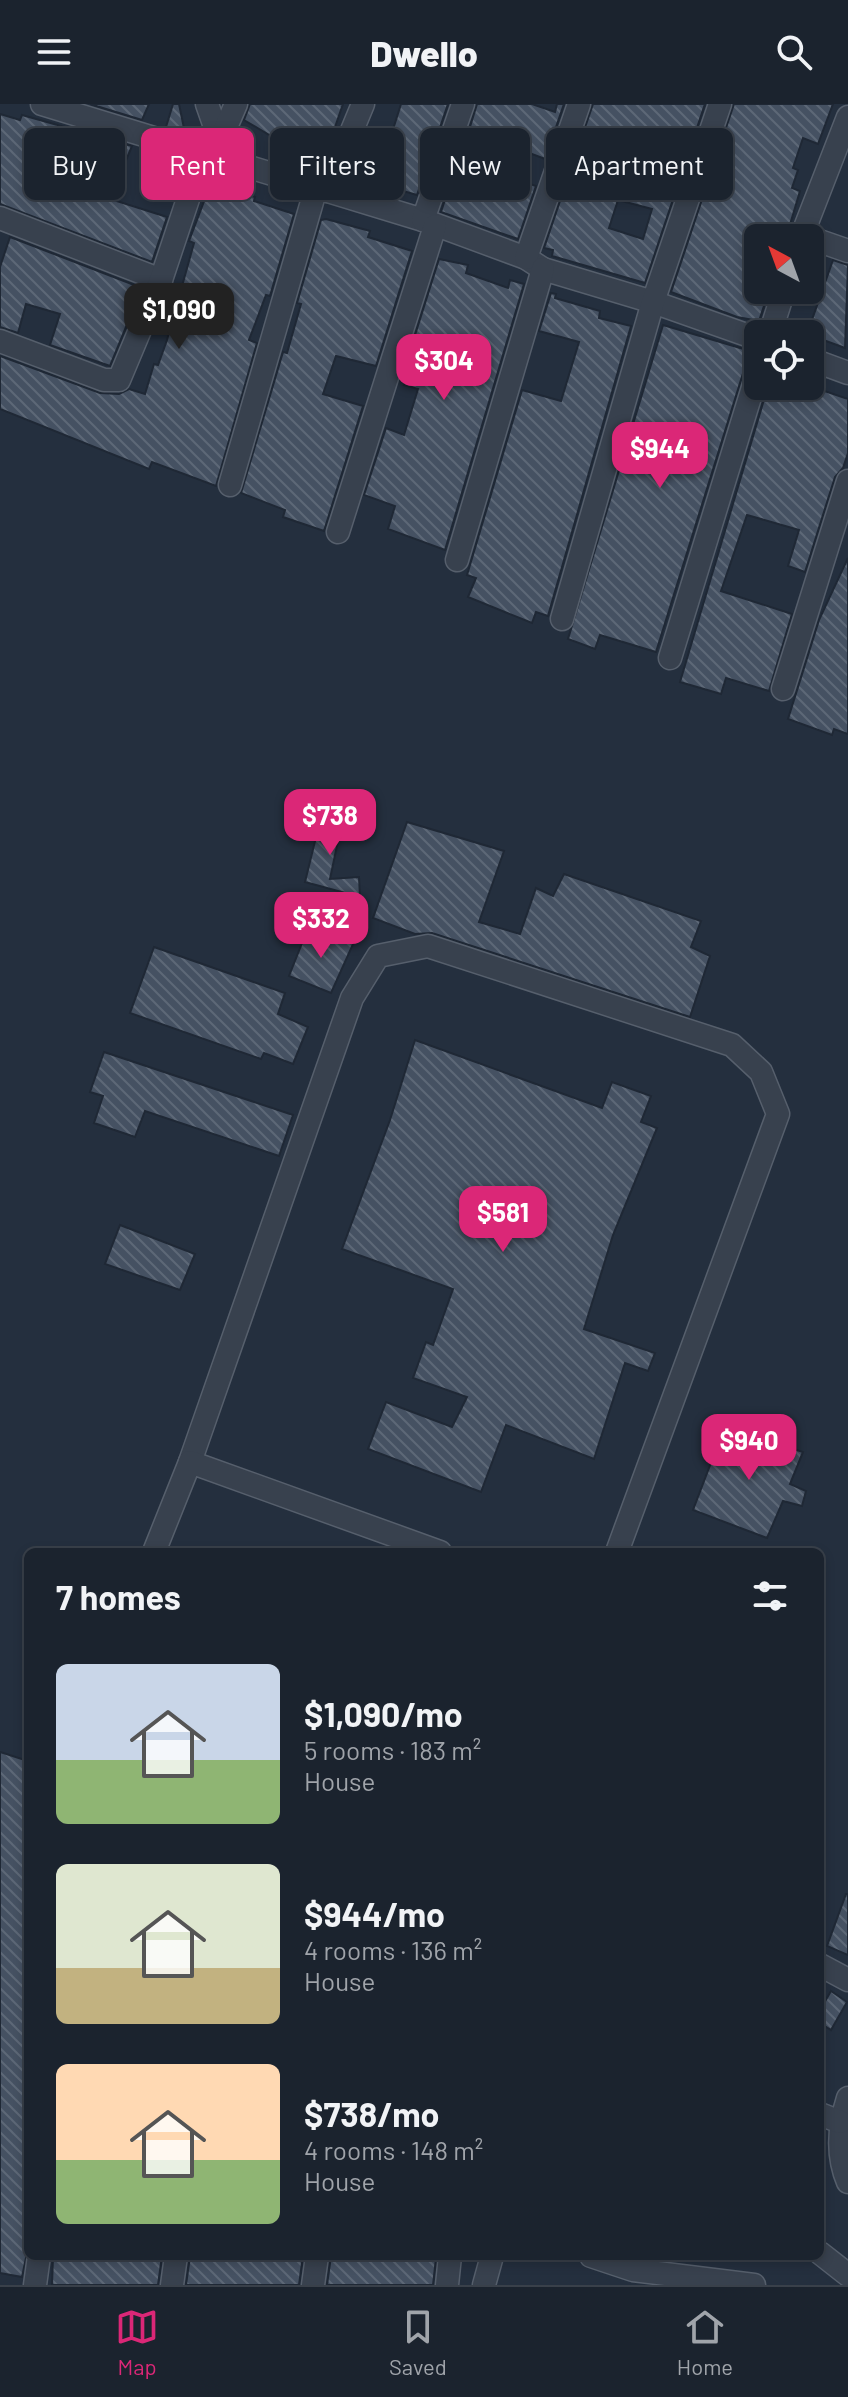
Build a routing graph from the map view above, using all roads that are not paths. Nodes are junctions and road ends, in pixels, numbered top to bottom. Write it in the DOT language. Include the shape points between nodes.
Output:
graph roads {
  1 [pos="42,104"];
  2 [pos="207,104"];
  3 [pos="236,104"];
  4 [pos="363,104"];
  5 [pos="463,104"];
  6 [pos="579,104"];
  7 [pos="720,104"];
  8 [pos="848,117"];
  9 [pos="211,128"];
  10 [pos="225,128"];
  11 [pos="351,128"];
  12 [pos="141,131"];
  13 [pos="194,200"];
  14 [pos="319,200"];
  15 [pos="357,200"];
  16 [pos="0,218"];
  17 [pos="429,223"];
  18 [pos="807,224"];
  19 [pos="824,243"];
  20 [pos="848,251"];
  21 [pos="535,264"];
  22 [pos="161,280"];
  23 [pos="653,302"];
  24 [pos="744,334"];
  25 [pos="0,341"];
  26 [pos="824,364"];
  27 [pos="848,373"];
  28 [pos="749,400"];
  29 [pos="848,481"];
  30 [pos="230,485"];
  31 [pos="338,532"];
  32 [pos="457,560"];
  33 [pos="562,619"];
  34 [pos="670,658"];
  35 [pos="783,689"];
  36 [pos="190,1462"];
  37 [pos="156,1548"];
  38 [pos="429,1548"];
  39 [pos="618,1548"];
  40 [pos="824,1967"];
  41 [pos="824,1979"];
  42 [pos="848,1982"];
  43 [pos="848,2098"];
  44 [pos="830,2118"];
  45 [pos="848,2182"];
  46 [pos="824,2256"];
  47 [pos="38,2260"];
  48 [pos="175,2260"];
  49 [pos="316,2260"];
  50 [pos="450,2260"];
  51 [pos="491,2260"];
  52 [pos="603,2260"];
  53 [pos="848,2275"];
  54 [pos="35,2285"];
  55 [pos="172,2285"];
  56 [pos="313,2285"];
  57 [pos="447,2285"];
  58 [pos="484,2285"];
  59 [pos="754,2285"];
  1 -- 12 [label="street"];
  2 -- 9 [label="street"];
  3 -- 10 [label="street"];
  4 -- 11 [label="street"];
  5 -- 17 [label="street"];
  6 -- 21 [label="street"];
  7 -- 23 [label="street"];
  8 -- 18 [label="street"];
  13 -- 22 [label="street"];
  14 -- 30 [label="street"];
  15 -- 17 [label="street"];
  16 -- 22 [label="street"];
  17 -- 21 [label="street"];
  17 -- 31 [label="street"];
  19 -- 20 [label="street"];
  21 -- 23 [label="street"];
  21 -- 32 [label="street"];
  22 -- 25 [label="street" via="119,380 104,380"];
  23 -- 24 [label="street"];
  23 -- 33 [label="street"];
  26 -- 27 [label="street"];
  28 -- 34 [label="street"];
  29 -- 35 [label="street"];
  36 -- 37 [label="street"];
  36 -- 38 [label="street"];
  36 -- 39 [label="street" via="352,998 378,956 428,946 732,1045 761,1072 778,1114"];
  40 -- 42 [label="street"];
  41 -- 42 [label="street"];
  43 -- 44 [label="street"];
  44 -- 45 [label="street"];
  46 -- 53 [label="street"];
  47 -- 54 [label="street"];
  48 -- 55 [label="street"];
  49 -- 56 [label="street"];
  50 -- 57 [label="street"];
  51 -- 58 [label="street"];
  52 -- 59 [label="street" via="633,2270"];
}
